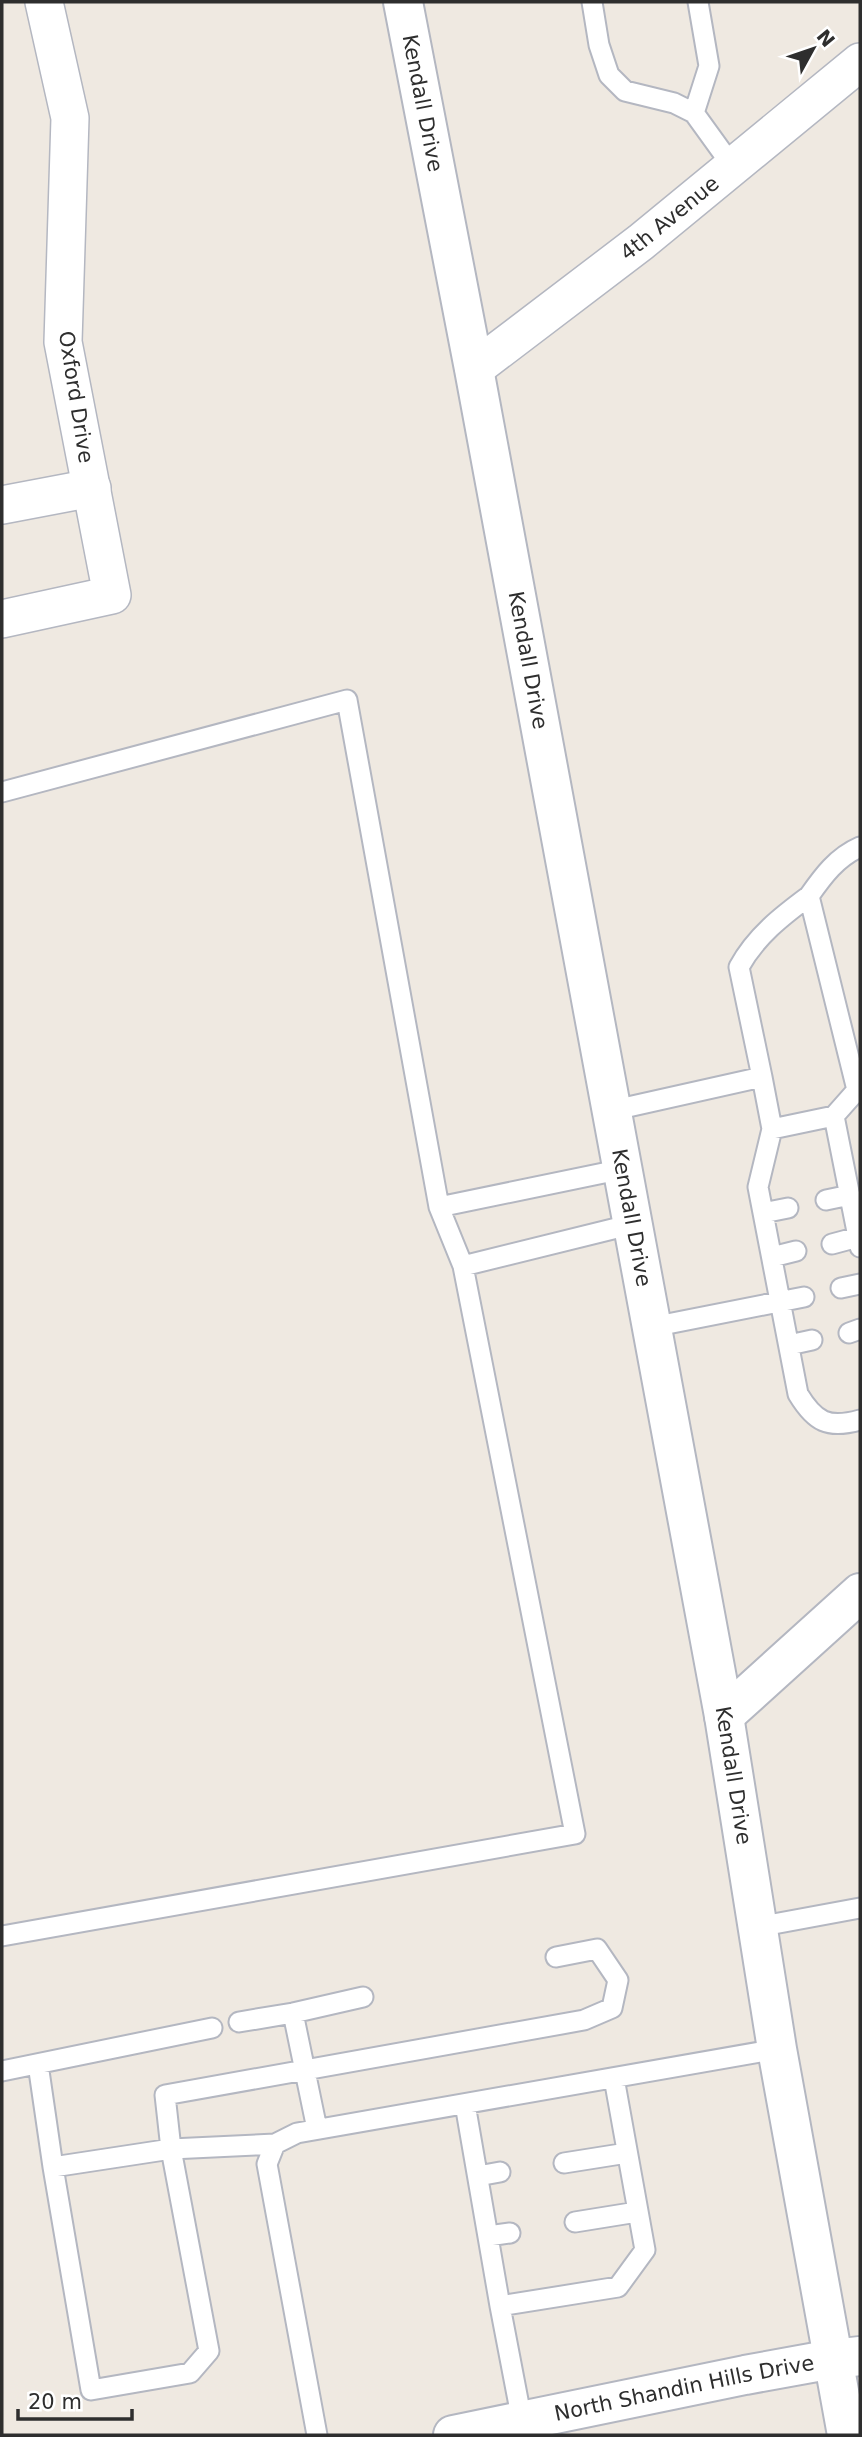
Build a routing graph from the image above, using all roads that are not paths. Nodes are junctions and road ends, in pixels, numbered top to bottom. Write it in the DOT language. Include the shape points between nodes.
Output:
graph roads {
  1 [pos="44,2"];
  2 [pos="403,2"];
  3 [pos="592,2"];
  4 [pos="698,2"];
  5 [pos="860,62"];
  6 [pos="694,113"];
  7 [pos="733,167"];
  8 [pos="474,369"];
  9 [pos="92,488"];
  10 [pos="2,505"];
  11 [pos="2,619"];
  12 [pos="2,792"];
  13 [pos="860,847"];
  14 [pos="809,896"];
  15 [pos="762,1077"];
  16 [pos="610,1111"];
  17 [pos="834,1116"];
  18 [pos="772,1129"];
  19 [pos="851,1153"];
  20 [pos="623,1169"];
  21 [pos="850,1195"];
  22 [pos="826,1200"];
  23 [pos="439,1207"];
  24 [pos="788,1208"];
  25 [pos="763,1213"];
  26 [pos="633,1224"];
  27 [pos="859,1242"];
  28 [pos="832,1244"];
  29 [pos="796,1251"];
  30 [pos="772,1257"];
  31 [pos="463,1266"];
  32 [pos="860,1284"];
  33 [pos="841,1288"];
  34 [pos="804,1297"];
  35 [pos="781,1302"];
  36 [pos="652,1327"];
  37 [pos="812,1340"];
  38 [pos="789,1345"];
  39 [pos="860,1420"];
  40 [pos="860,1593"];
  41 [pos="724,1716"];
  42 [pos="860,1908"];
  43 [pos="757,1927"];
  44 [pos="2,1936"];
  45 [pos="556,1957"];
  46 [pos="363,1997"];
  47 [pos="293,2013"];
  48 [pos="239,2022"];
  49 [pos="212,2028"];
  50 [pos="777,2049"];
  51 [pos="38,2064"];
  52 [pos="2,2071"];
  53 [pos="303,2071"];
  54 [pos="614,2078"];
  55 [pos="465,2104"];
  56 [pos="317,2129"];
  57 [pos="275,2144"];
  58 [pos="171,2148"];
  59 [pos="627,2152"];
  60 [pos="564,2162"];
  61 [pos="53,2166"];
  62 [pos="500,2172"];
  63 [pos="478,2176"];
  64 [pos="638,2212"];
  65 [pos="575,2222"];
  66 [pos="510,2233"];
  67 [pos="488,2236"];
  68 [pos="500,2306"];
  69 [pos="846,2358"];
  70 [pos="522,2421"];
  71 [pos="317,2435"];
  72 [pos="453,2435"];
  73 [pos="847,2435"];
  1 -- 9 [label="street, Oxford Drive" via="70,118 63,342"];
  2 -- 8 [label="main road, Kendall Drive"];
  3 -- 6 [label="lane" via="609,75 625,91"];
  4 -- 6 [label="lane" via="709,66"];
  5 -- 7 [label="street, 4th Avenue"];
  6 -- 7 [label="lane"];
  7 -- 8 [label="street, 4th Avenue"];
  8 -- 16 [label="main road, Kendall Drive"];
  9 -- 10 [label="street"];
  9 -- 11 [label="street, Oxford Drive" via="112,595"];
  12 -- 23 [label="lane" via="347,700"];
  13 -- 14 [label="lane" via="824,875"];
  14 -- 15 [label="lane" via="768,928 739,967"];
  14 -- 17 [label="lane" via="857,1090"];
  15 -- 16 [label="lane"];
  15 -- 18 [label="lane"];
  16 -- 20 [label="main road, Kendall Drive"];
  17 -- 18 [label="lane"];
  17 -- 19 [label="lane"];
  18 -- 25 [label="lane" via="758,1187"];
  19 -- 21 [label="lane"];
  20 -- 23 [label="lane"];
  20 -- 26 [label="main road, Kendall Drive"];
  21 -- 22 [label="lane"];
  21 -- 27 [label="lane"];
  23 -- 31 [label="lane"];
  24 -- 25 [label="lane"];
  25 -- 30 [label="lane"];
  26 -- 31 [label="lane"];
  26 -- 36 [label="main road, Kendall Drive"];
  27 -- 28 [label="lane"];
  29 -- 30 [label="lane"];
  30 -- 35 [label="lane"];
  31 -- 44 [label="lane" via="575,1834"];
  32 -- 33 [label="lane"];
  34 -- 35 [label="lane"];
  35 -- 36 [label="lane"];
  35 -- 38 [label="lane"];
  36 -- 41 [label="main road, Kendall Drive"];
  37 -- 38 [label="lane"];
  38 -- 39 [label="lane" via="798,1394 805,1406 821,1422"];
  40 -- 41 [label="main road"];
  41 -- 43 [label="main road, Kendall Drive"];
  42 -- 43 [label="lane"];
  43 -- 50 [label="main road, Kendall Drive"];
  45 -- 53 [label="lane" via="597,1949 618,1980 612,2008 584,2020"];
  46 -- 47 [label="lane"];
  47 -- 48 [label="lane"];
  47 -- 53 [label="lane"];
  49 -- 51 [label="lane"];
  50 -- 54 [label="lane"];
  50 -- 69 [label="main road, Kendall Drive"];
  51 -- 52 [label="lane"];
  51 -- 61 [label="lane"];
  53 -- 56 [label="lane"];
  53 -- 58 [label="lane" via="165,2095"];
  54 -- 55 [label="lane"];
  54 -- 59 [label="lane"];
  55 -- 56 [label="lane"];
  55 -- 63 [label="lane"];
  56 -- 57 [label="lane"];
  57 -- 58 [label="lane"];
  57 -- 71 [label="lane" via="267,2164"];
  58 -- 61 [label="lane"];
  58 -- 61 [label="lane" via="209,2351 190,2373 91,2390"];
  59 -- 60 [label="lane"];
  59 -- 64 [label="lane"];
  62 -- 63 [label="lane"];
  63 -- 67 [label="lane"];
  64 -- 65 [label="lane"];
  64 -- 68 [label="lane" via="645,2250 618,2287"];
  66 -- 67 [label="lane"];
  67 -- 68 [label="lane"];
  68 -- 70 [label="lane"];
  69 -- 70 [label="main road, North Shandin Hills Drive"];
  69 -- 73 [label="main road, Kendall Drive"];
  70 -- 72 [label="main road, North Shandin Hills Drive"];
}
